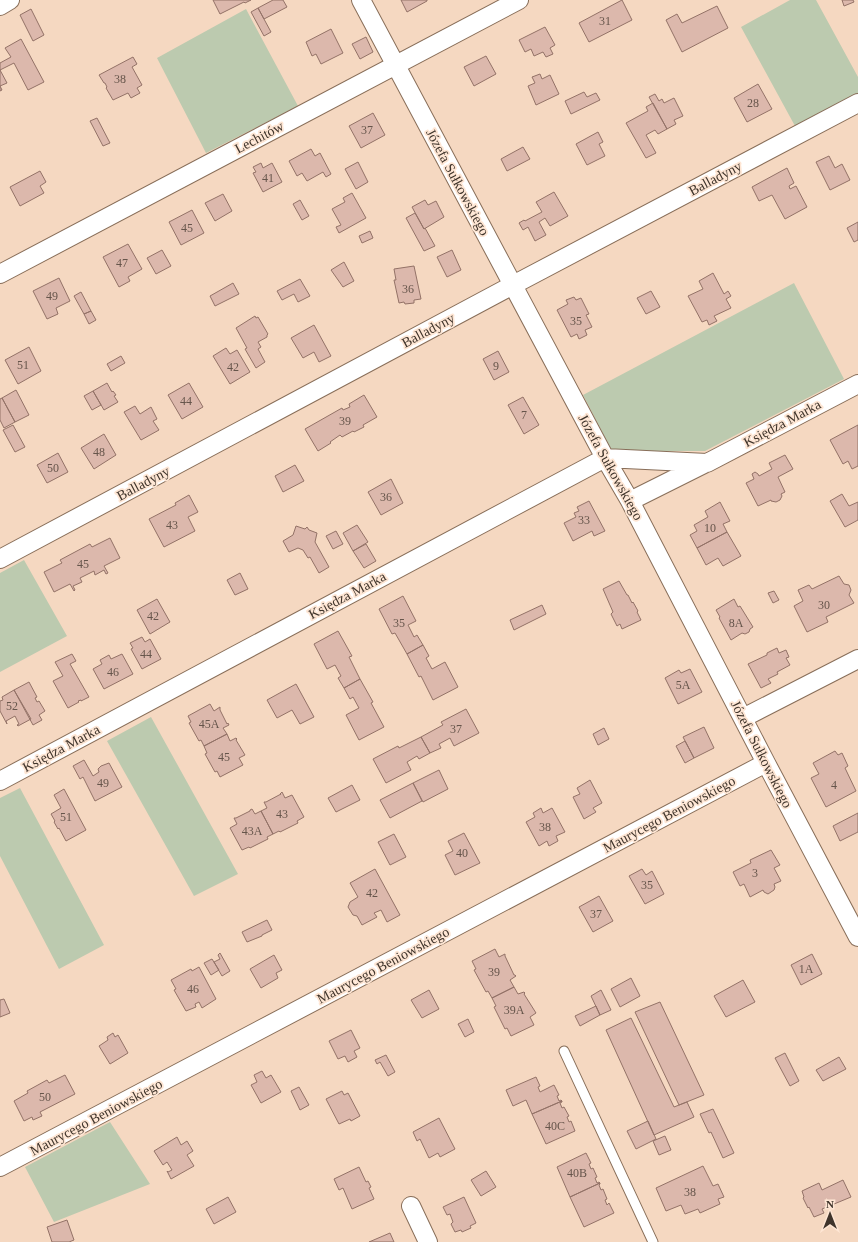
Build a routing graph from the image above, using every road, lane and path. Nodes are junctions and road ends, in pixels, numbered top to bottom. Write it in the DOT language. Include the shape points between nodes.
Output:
graph roads {
  1 [pos="10,0"];
  2 [pos="361,0"];
  3 [pos="518,0"];
  4 [pos="0,6"];
  5 [pos="395,64"];
  6 [pos="858,103"];
  7 [pos="0,274"];
  8 [pos="513,285"];
  9 [pos="858,384"];
  10 [pos="605,458"];
  11 [pos="707,463"];
  12 [pos="630,501"];
  13 [pos="0,559"];
  14 [pos="858,659"];
  15 [pos="743,718"];
  16 [pos="766,763"];
  17 [pos="0,781"];
  18 [pos="858,936"];
  19 [pos="564,1051"];
  20 [pos="0,1167"];
  21 [pos="411,1206"];
  22 [pos="428,1242"];
  23 [pos="653,1242"];
  1 -- 4 [label="street"];
  2 -- 5 [label="street, Józefa Sułkowskiego"];
  3 -- 5 [label="street, Lechitów"];
  5 -- 7 [label="street, Lechitów"];
  5 -- 8 [label="street, Józefa Sułkowskiego"];
  6 -- 8 [label="street, Balladyny"];
  8 -- 10 [label="street, Józefa Sułkowskiego"];
  8 -- 13 [label="street, Balladyny"];
  9 -- 11 [label="street, Księdza Marka"];
  10 -- 11 [label="street"];
  10 -- 12 [label="street, Józefa Sułkowskiego"];
  10 -- 17 [label="street, Księdza Marka"];
  11 -- 12 [label="street, Księdza Marka"];
  12 -- 15 [label="street, Józefa Sułkowskiego"];
  14 -- 15 [label="street"];
  15 -- 16 [label="street, Józefa Sułkowskiego"];
  16 -- 18 [label="street, Józefa Sułkowskiego"];
  16 -- 20 [label="street, Maurycego Beniowskiego"];
  19 -- 23 [label="lane"];
  21 -- 22 [label="street"];
}
